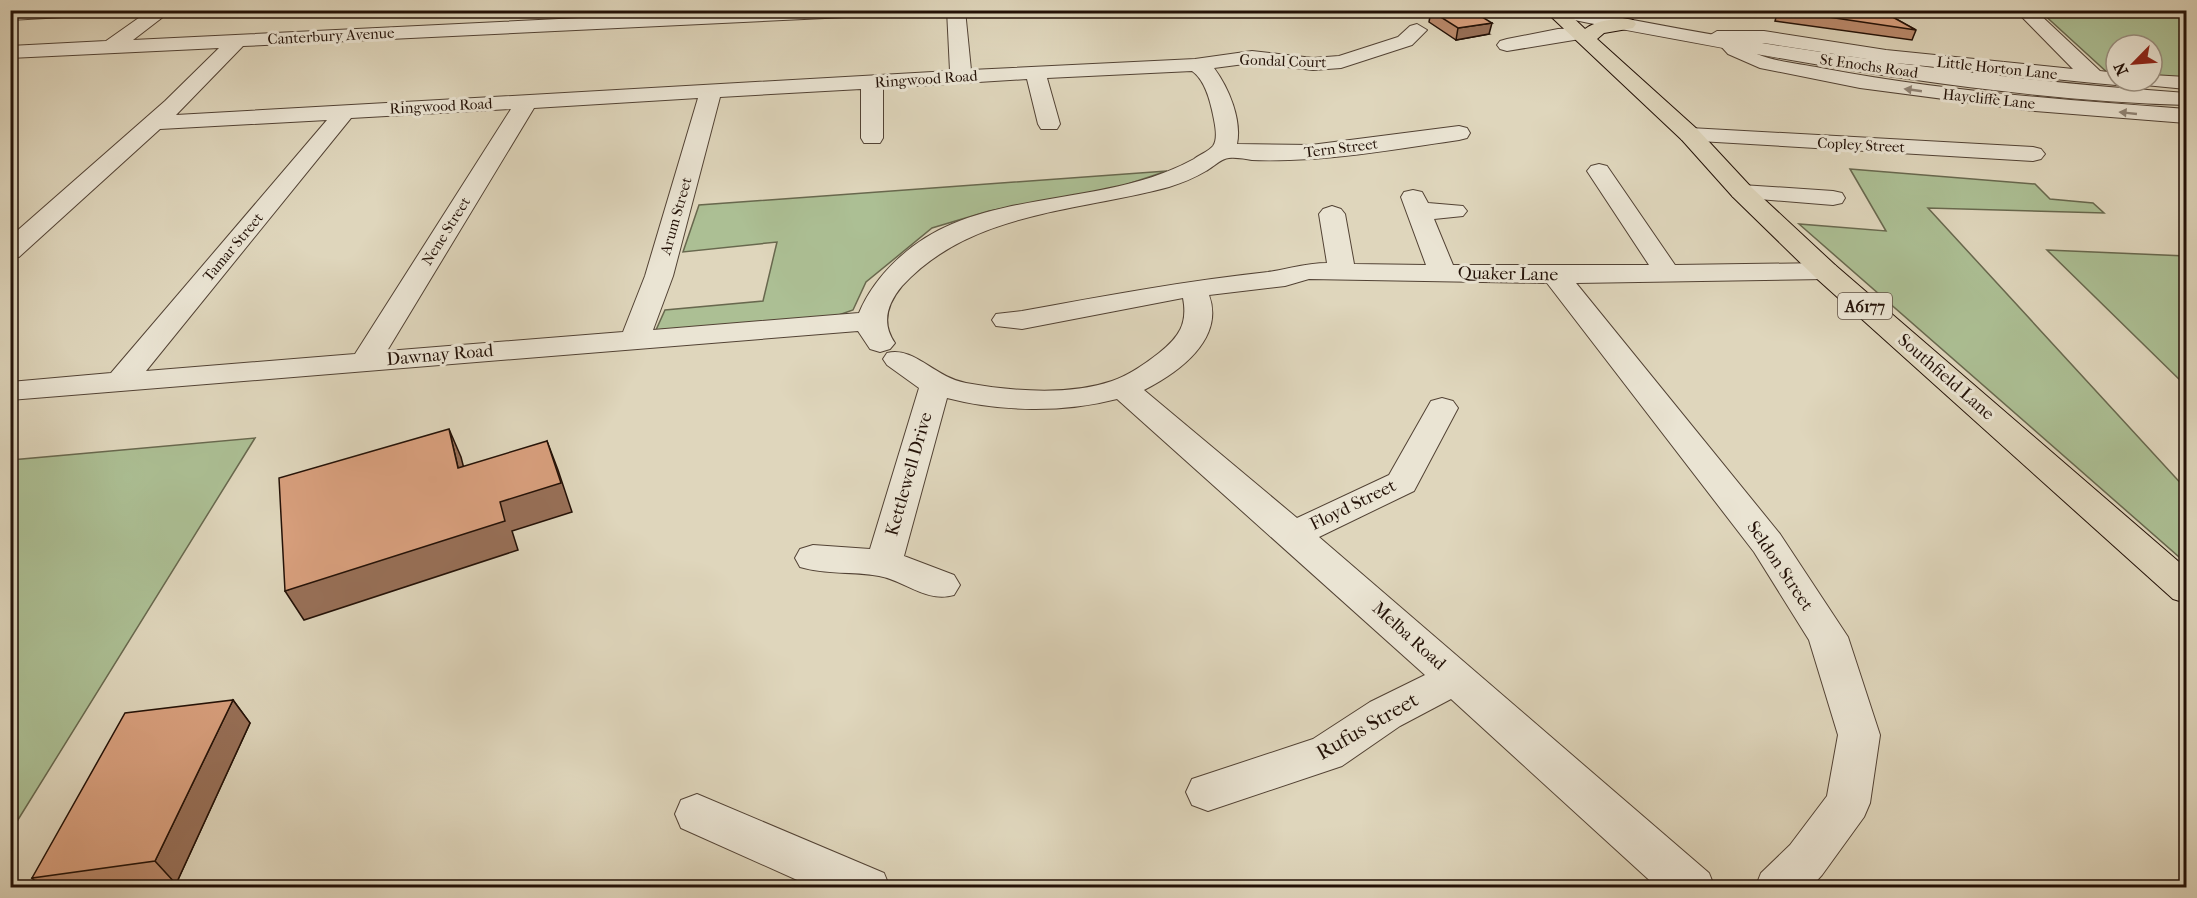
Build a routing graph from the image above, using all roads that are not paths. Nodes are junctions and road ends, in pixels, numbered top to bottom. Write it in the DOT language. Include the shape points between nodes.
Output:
graph roads {
  1 [pos="81,10"];
  2 [pos="163,10"];
  3 [pos="867,10"];
  4 [pos="956,10"];
  5 [pos="2024,10"];
  6 [pos="1600,12"];
  7 [pos="10,14"];
  8 [pos="1750,19"];
  9 [pos="1565,20"];
  10 [pos="1633,25"];
  11 [pos="1416,39"];
  12 [pos="238,40"];
  13 [pos="1733,40"];
  14 [pos="1506,45"];
  15 [pos="112,46"];
  16 [pos="10,52"];
  17 [pos="1195,65"];
  18 [pos="1035,72"];
  19 [pos="961,76"];
  20 [pos="2094,77"];
  21 [pos="2104,78"];
  22 [pos="873,82"];
  23 [pos="2164,82"];
  24 [pos="2187,83"];
  25 [pos="711,91"];
  26 [pos="2187,99"];
  27 [pos="527,101"];
  28 [pos="345,112"];
  29 [pos="2187,116"];
  30 [pos="152,123"];
  31 [pos="1049,124"];
  32 [pos="1459,133"];
  33 [pos="1690,135"];
  34 [pos="872,138"];
  35 [pos="1222,150"];
  36 [pos="2032,154"];
  37 [pos="1599,171"];
  38 [pos="1742,192"];
  39 [pos="1833,198"];
  40 [pos="1454,211"];
  41 [pos="1332,214"];
  42 [pos="1629,214"];
  43 [pos="1596,215"];
  44 [pos="10,251"];
  45 [pos="1342,270"];
  46 [pos="1825,271"];
  47 [pos="1442,272"];
  48 [pos="1668,273"];
  49 [pos="1556,275"];
  50 [pos="1193,288"];
  51 [pos="1006,320"];
  52 [pos="635,339"];
  53 [pos="883,341"];
  54 [pos="365,362"];
  55 [pos="121,381"];
  56 [pos="934,385"];
  57 [pos="1123,388"];
  58 [pos="10,391"];
  59 [pos="1442,408"];
  60 [pos="1293,534"];
  61 [pos="813,558"];
  62 [pos="884,563"];
  63 [pos="941,585"];
  64 [pos="2187,589"];
  65 [pos="1456,678"];
  66 [pos="1208,792"];
  67 [pos="698,814"];
  68 [pos="867,888"];
  69 [pos="1692,888"];
  70 [pos="1778,888"];
  1 -- 7 [label="street"];
  2 -- 15 [label="street"];
  3 -- 12 [label="street, Canterbury Avenue"];
  4 -- 19 [label="street"];
  5 -- 20 [label="street"];
  6 -- 9 [label="street"];
  6 -- 10 [label="street" via="1625,18"];
  8 -- 13 [label="street"];
  9 -- 10 [label="street, St Enochs Road"];
  9 -- 10 [label="main road" via="1598,28"];
  9 -- 14 [label="street" via="1558,35"];
  9 -- 33 [label="main road, Southfield Lane / A6177"];
  10 -- 13 [label="street, St Enochs Road"];
  11 -- 17 [label="street, Gondal Court" via="1341,62 1314,64 1252,57"];
  12 -- 15 [label="street, Canterbury Avenue"];
  12 -- 30 [label="street"];
  13 -- 20 [label="street, Little Horton Lane" via="1764,37 1897,57"];
  13 -- 26 [label="street, St Enochs Road" via="1793,55 1995,83"];
  29 -- 13 [label="street, Haycliffe Lane, one-way" via="2035,104 1860,82 1767,64 1749,57"];
  15 -- 16 [label="street, Canterbury Avenue"];
  17 -- 18 [label="street, Ringwood Road"];
  17 -- 35 [label="street" via="1203,68 1219,96 1228,137"];
  18 -- 19 [label="street, Ringwood Road"];
  18 -- 31 [label="street"];
  19 -- 22 [label="street, Ringwood Road"];
  20 -- 21 [label="street, Little Horton Lane"];
  22 -- 25 [label="street, Ringwood Road"];
  22 -- 34 [label="street"];
  23 -- 24 [label="street"];
  25 -- 27 [label="street, Ringwood Road"];
  25 -- 52 [label="street, Arum Street" via="659,276"];
  27 -- 28 [label="street, Ringwood Road"];
  27 -- 54 [label="street, Nene Street"];
  28 -- 30 [label="street, Ringwood Road"];
  28 -- 55 [label="street, Tamar Street"];
  30 -- 44 [label="street"];
  32 -- 35 [label="street, Tern Street" via="1261,156"];
  33 -- 36 [label="street, Copley Street"];
  33 -- 38 [label="main road, Southfield Lane / A6177"];
  35 -- 53 [label="street" via="1181,175 1128,192 991,218 950,232 924,249 881,294"];
  37 -- 42 [label="street"];
  38 -- 39 [label="street" via="1784,187"];
  38 -- 46 [label="main road, Southfield Lane / A6177"];
  40 -- 47 [label="street" via="1416,204"];
  41 -- 45 [label="street"];
  42 -- 43 [label="street"];
  42 -- 48 [label="street"];
  45 -- 47 [label="street, Quaker Lane"];
  45 -- 50 [label="street, Quaker Lane" via="1307,271 1286,278"];
  46 -- 48 [label="street, Quaker Lane"];
  46 -- 64 [label="main road, Southfield Lane / A6177"];
  47 -- 49 [label="street, Quaker Lane"];
  48 -- 49 [label="street, Quaker Lane"];
  49 -- 70 [label="street, Seldon Street" via="1767,543 1828,637 1859,735 1848,803 1806,860"];
  50 -- 51 [label="street, Quaker Lane"];
  50 -- 57 [label="street" via="1201,321 1185,347 1153,374"];
  52 -- 53 [label="street, Dawnay Road"];
  52 -- 54 [label="street, Dawnay Road"];
  53 -- 56 [label="street"];
  54 -- 55 [label="street, Dawnay Road"];
  55 -- 58 [label="street, Dawnay Road"];
  56 -- 57 [label="street" via="972,394 1026,399 1061,399"];
  56 -- 62 [label="street, Kettlewell Drive"];
  57 -- 60 [label="street, Melba Road"];
  59 -- 60 [label="street, Floyd Street" via="1402,483"];
  60 -- 65 [label="street, Melba Road"];
  61 -- 62 [label="street"];
  62 -- 63 [label="street"];
  65 -- 66 [label="street, Rufus Street" via="1385,714 1327,753"];
  65 -- 69 [label="street, Melba Road"];
  67 -- 68 [label="street"];
}
